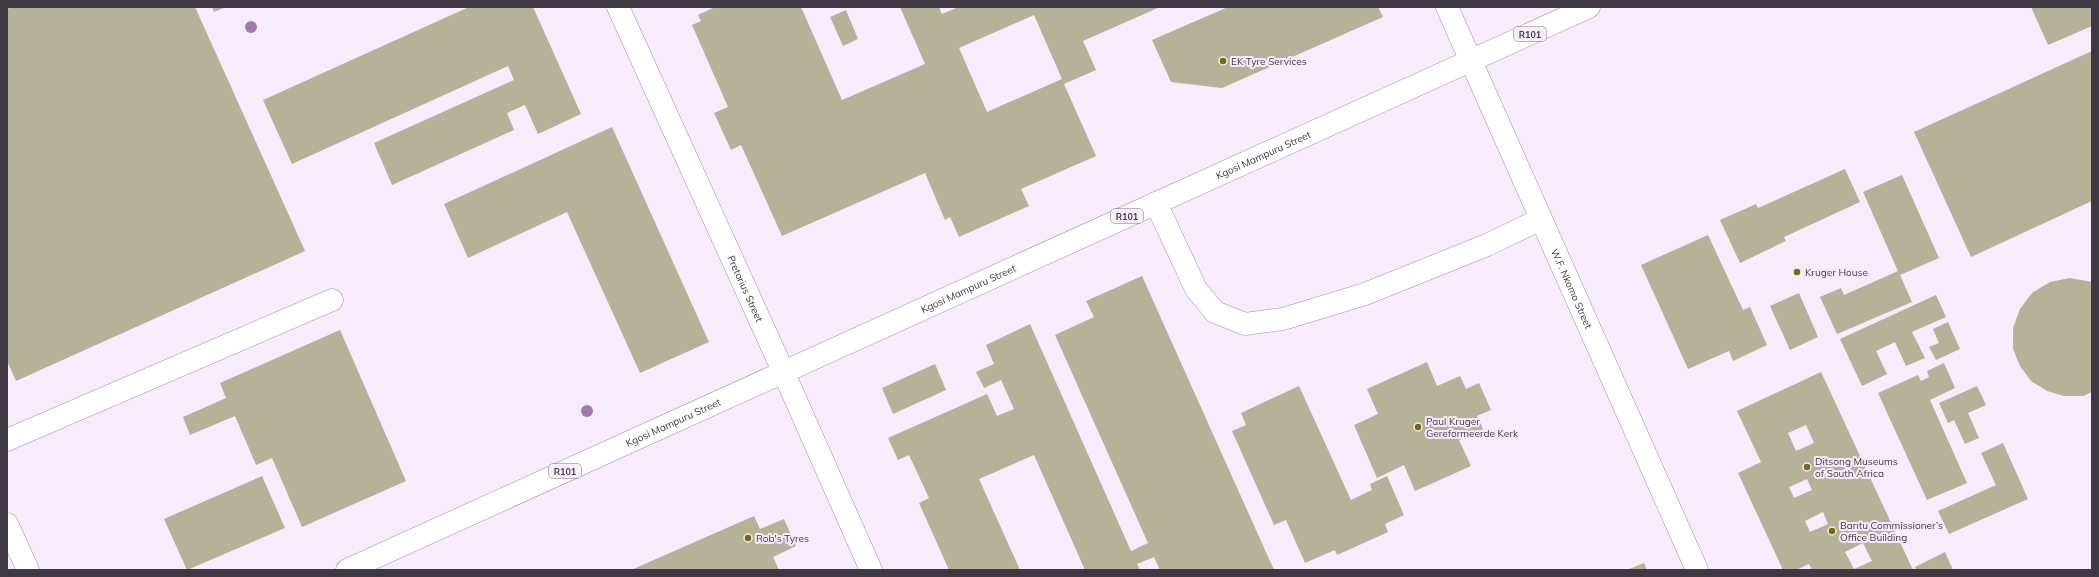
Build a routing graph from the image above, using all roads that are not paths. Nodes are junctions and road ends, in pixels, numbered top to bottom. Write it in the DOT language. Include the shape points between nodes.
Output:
graph roads {
  1 [pos="618,7"];
  2 [pos="1446,7"];
  3 [pos="1589,7"];
  4 [pos="1470,61"];
  5 [pos="1156,203"];
  6 [pos="1541,219"];
  7 [pos="332,300"];
  8 [pos="784,371"];
  9 [pos="7,440"];
  10 [pos="7,524"];
  11 [pos="28,570"];
  12 [pos="347,570"];
  13 [pos="871,570"];
  14 [pos="1697,570"];
  1 -- 8 [label="main road, Pretorius Street"];
  2 -- 4 [label="main road, W.F. Nkomo Street"];
  3 -- 4 [label="main road, Kgosi Mampuru Street / R101"];
  4 -- 5 [label="main road, Kgosi Mampuru Street / R101"];
  4 -- 6 [label="main road, W.F. Nkomo Street"];
  5 -- 6 [label="main road" via="1196,289 1215,312 1245,324 1283,319 1365,294 1487,245"];
  5 -- 8 [label="main road, Kgosi Mampuru Street / R101"];
  6 -- 14 [label="main road, W.F. Nkomo Street"];
  7 -- 9 [label="main road"];
  8 -- 12 [label="main road, Kgosi Mampuru Street / R101"];
  8 -- 13 [label="main road, Pretorius Street"];
  10 -- 11 [label="main road"];
}
